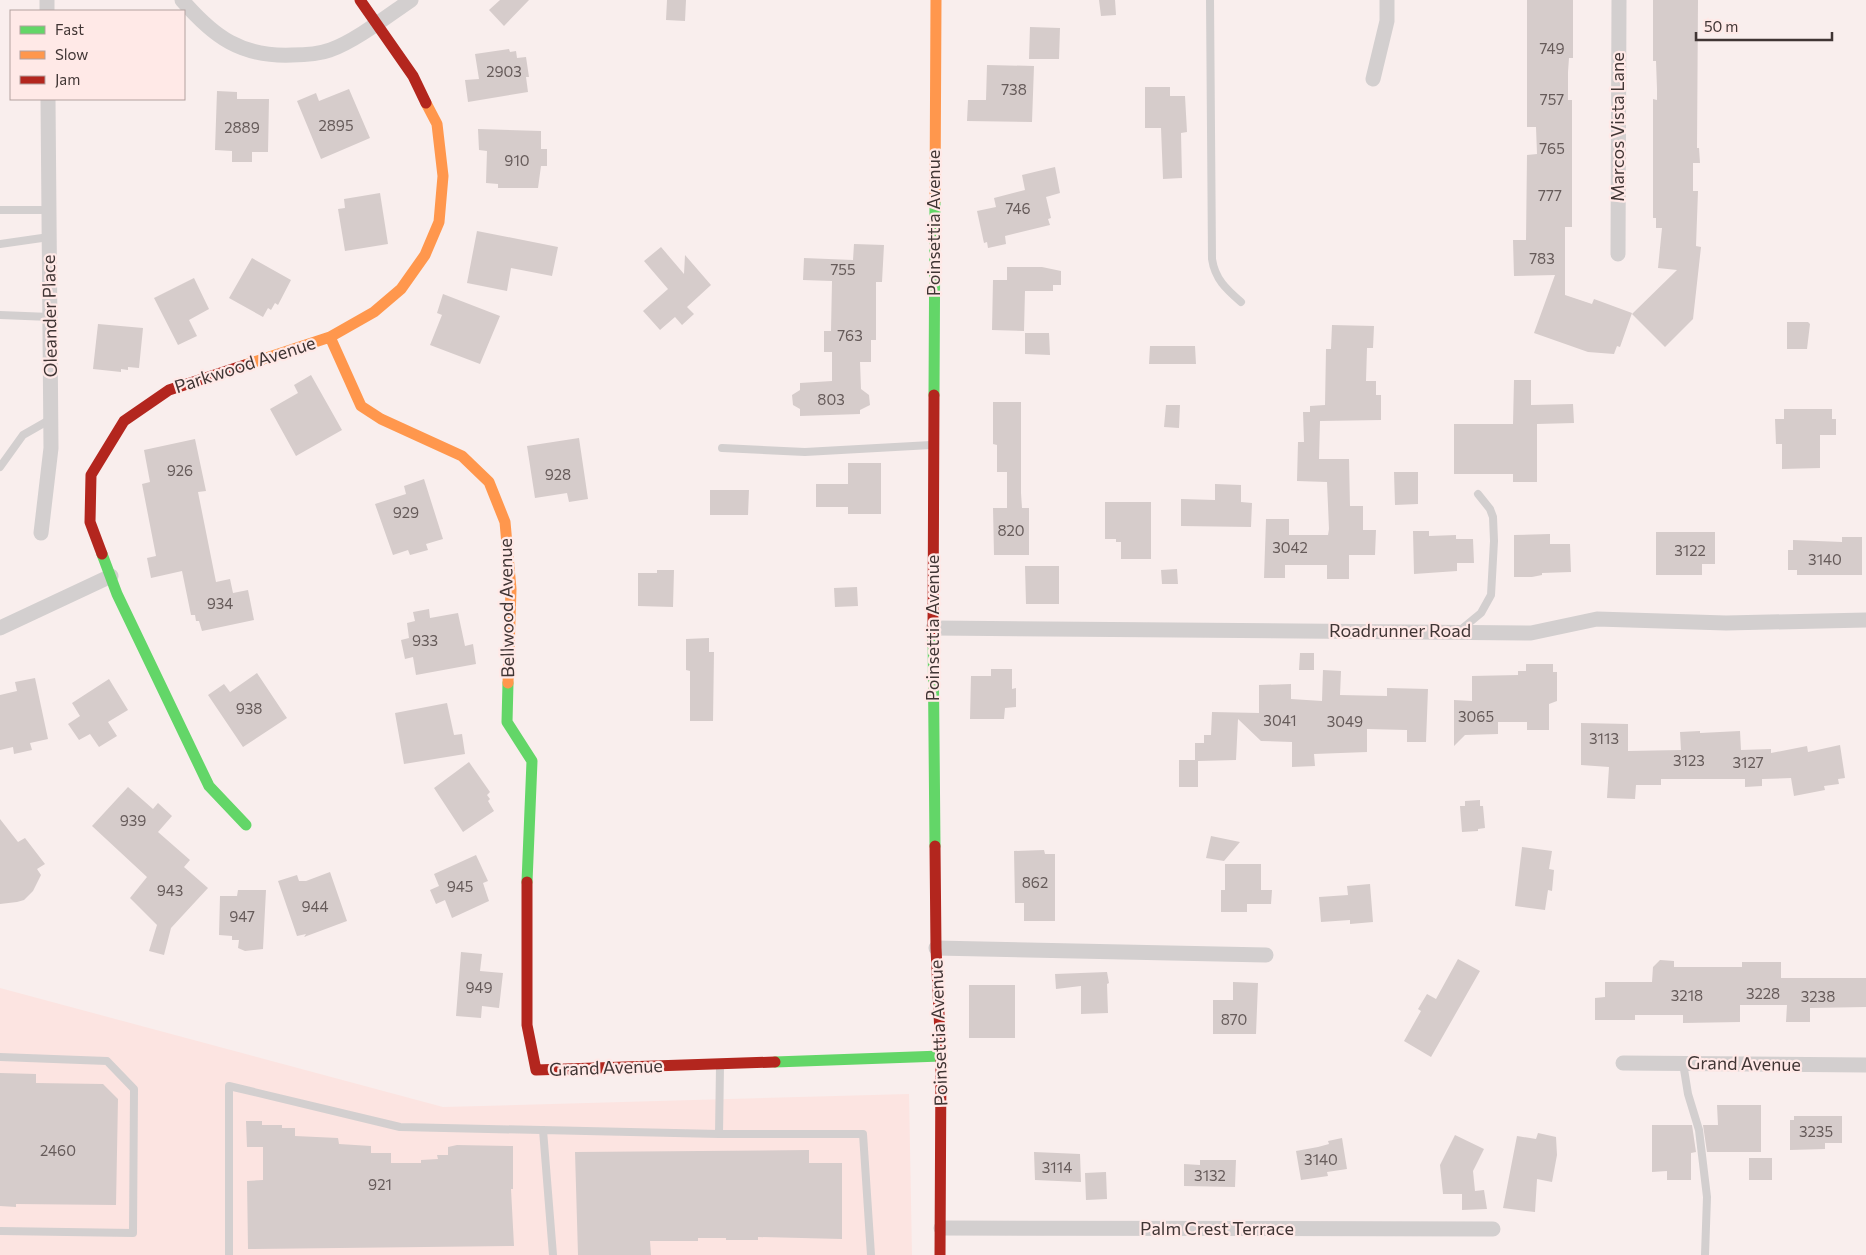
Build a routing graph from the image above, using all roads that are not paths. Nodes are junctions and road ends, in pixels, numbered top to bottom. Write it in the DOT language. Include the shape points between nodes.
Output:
graph roads {
  1 [pos="182,0"];
  2 [pos="360,0"];
  3 [pos="411,0"];
  4 [pos="936,0"];
  5 [pos="1210,0"];
  6 [pos="1386,0"];
  7 [pos="1619,0"];
  8 [pos="377,23"];
  9 [pos="1373,79"];
  10 [pos="48,100"];
  11 [pos="0,210"];
  12 [pos="49,210"];
  13 [pos="49,237"];
  14 [pos="0,244"];
  15 [pos="1618,254"];
  16 [pos="1241,302"];
  17 [pos="0,315"];
  18 [pos="50,317"];
  19 [pos="330,337"];
  20 [pos="51,420"];
  21 [pos="933,444"];
  22 [pos="722,448"];
  23 [pos="0,466"];
  24 [pos="1478,494"];
  25 [pos="41,533"];
  26 [pos="111,576"];
  27 [pos="1866,620"];
  28 [pos="0,628"];
  29 [pos="933,628"];
  30 [pos="1458,632"];
  31 [pos="507,722"];
  32 [pos="246,825"];
  33 [pos="936,948"];
  34 [pos="1266,955"];
  35 [pos="942,1056"];
  36 [pos="0,1057"];
  37 [pos="1623,1063"];
  38 [pos="1683,1063"];
  39 [pos="720,1064"];
  40 [pos="1866,1065"];
  41 [pos="543,1130"];
  42 [pos="719,1134"];
  43 [pos="941,1228"];
  44 [pos="1493,1229"];
  45 [pos="0,1231"];
  46 [pos="229,1255"];
  47 [pos="553,1255"];
  48 [pos="871,1255"];
  49 [pos="940,1255"];
  50 [pos="1705,1255"];
  1 -- 8 [label="street" via="203,24 234,45 267,56 304,55 330,50"];
  2 -- 8 [label="street, Parkwood Avenue"];
  3 -- 8 [label="street"];
  4 -- 21 [label="street, Poinsettia Avenue"];
  5 -- 16 [label="lane" via="1212,259 1214,272 1221,284"];
  6 -- 9 [label="street" via="1387,21"];
  7 -- 15 [label="street, Marcos Vista Lane"];
  8 -- 19 [label="street, Parkwood Avenue" via="413,76 437,124 443,176 439,222 425,255 401,289 374,312"];
  10 -- 12 [label="street, Oleander Place"];
  11 -- 12 [label="lane"];
  12 -- 13 [label="street, Oleander Place"];
  13 -- 14 [label="lane"];
  13 -- 18 [label="street, Oleander Place"];
  17 -- 18 [label="lane"];
  18 -- 20 [label="street, Oleander Place"];
  19 -- 26 [label="street, Parkwood Avenue" via="169,390 124,421 91,475 90,522"];
  19 -- 31 [label="street, Bellwood Avenue" via="361,406 381,419 462,456 489,482 505,522 511,589"];
  20 -- 23 [label="lane" via="23,434"];
  20 -- 25 [label="street, Oleander Place"];
  21 -- 22 [label="lane" via="805,452"];
  21 -- 29 [label="street, Poinsettia Avenue"];
  24 -- 30 [label="lane" via="1493,517 1492,587 1485,608"];
  26 -- 28 [label="street"];
  26 -- 32 [label="street, Parkwood Avenue" via="209,786"];
  27 -- 30 [label="street, Roadrunner Road" via="1726,623 1597,619 1531,633"];
  29 -- 30 [label="street, Roadrunner Road"];
  29 -- 33 [label="street, Poinsettia Avenue"];
  31 -- 39 [label="street, Grand Avenue" via="532,761 527,877 527,1025 536,1070"];
  33 -- 34 [label="street"];
  33 -- 35 [label="street, Poinsettia Avenue"];
  35 -- 39 [label="street, Grand Avenue"];
  35 -- 43 [label="street, Poinsettia Avenue"];
  36 -- 45 [label="lane" via="108,1061 134,1089 133,1233"];
  37 -- 38 [label="street, Grand Avenue"];
  38 -- 40 [label="street, Grand Avenue"];
  38 -- 50 [label="lane" via="1699,1130 1707,1197"];
  39 -- 42 [label="lane"];
  41 -- 42 [label="lane"];
  41 -- 46 [label="lane" via="400,1126 229,1086"];
  41 -- 47 [label="lane"];
  42 -- 48 [label="lane" via="863,1134"];
  43 -- 44 [label="street, Palm Crest Terrace"];
  43 -- 49 [label="street, Poinsettia Avenue"];
}
